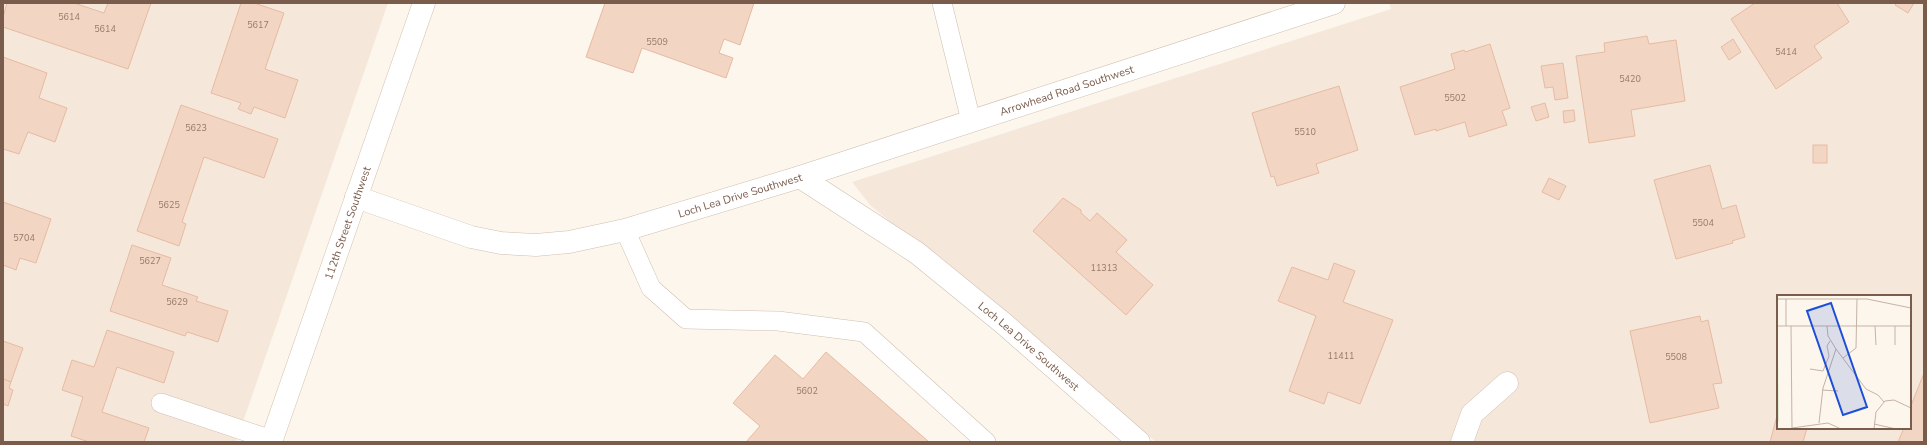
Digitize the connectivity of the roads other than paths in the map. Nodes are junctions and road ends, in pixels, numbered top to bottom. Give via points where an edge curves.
1 (424, 3) edge
2 (942, 3) edge
3 (1334, 3) edge
4 (971, 121) junction
5 (800, 177) junction
6 (356, 197) junction
7 (626, 230) junction
8 (1507, 383) dead end
9 (161, 402) dead end
10 (272, 441) edge
11 (986, 442) edge
12 (1139, 442) edge
13 (1462, 442) edge

1 - 6 street, 112th Street Southwest
2 - 4 lane
3 - 4 street, Arrowhead Road Southwest
4 - 5 street, Arrowhead Road Southwest
5 - 7 street, Loch Lea Drive Southwest
5 - 12 street, Loch Lea Drive Southwest via 917,253 1003,323
6 - 7 street, Loch Lea Drive Southwest via 471,237 501,243 536,245 569,242
6 - 10 street, 112th Street Southwest
7 - 11 lane via 651,288 686,319 778,321 864,332
8 - 13 street via 1472,414
9 - 10 lane

